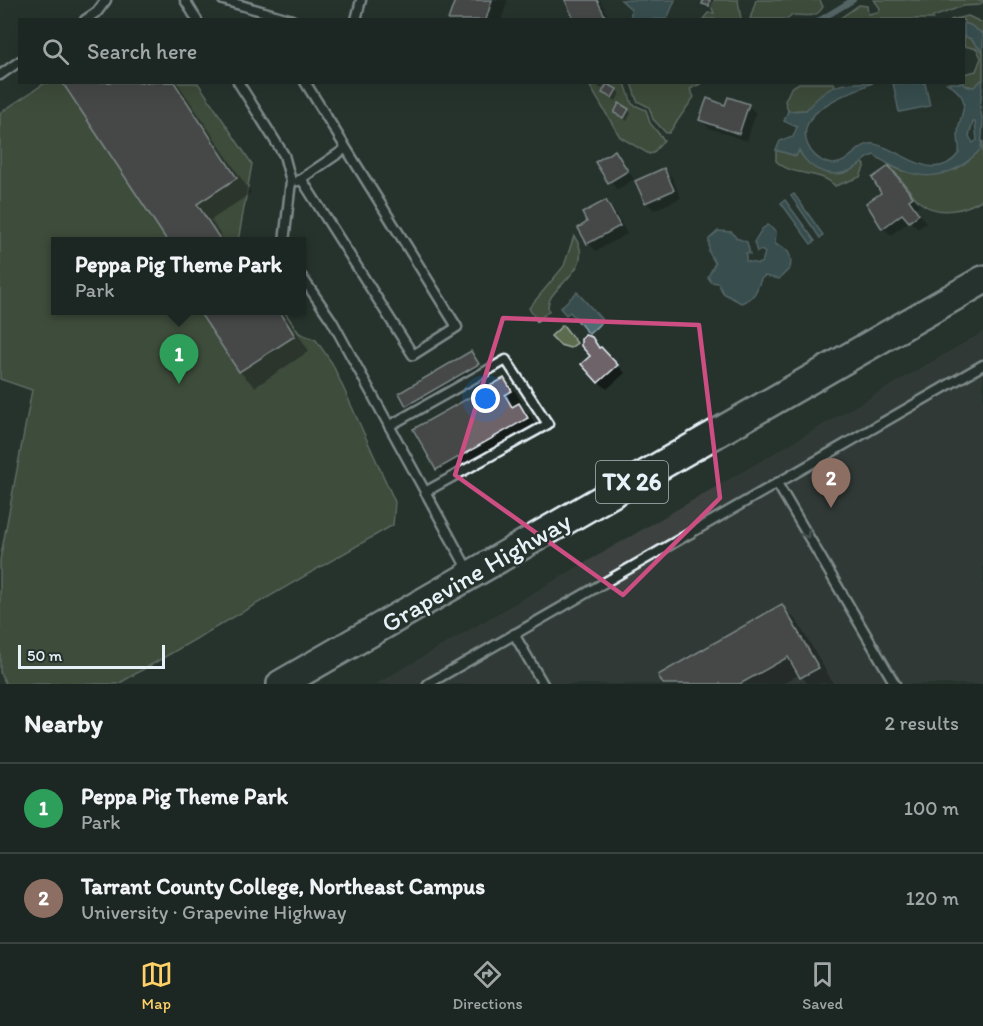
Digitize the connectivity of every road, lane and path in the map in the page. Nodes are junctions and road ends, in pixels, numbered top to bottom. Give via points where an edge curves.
1 (106, 0) edge
2 (184, 0) edge
3 (223, 0) edge
4 (361, 0) edge
5 (265, 15) edge
6 (88, 18) edge
7 (196, 18) edge
8 (281, 18) edge
9 (356, 18) edge
10 (18, 62) edge
11 (0, 75) edge
12 (239, 84) edge
13 (306, 84) edge
14 (345, 149) junction
15 (302, 180) junction
16 (291, 181) junction
17 (285, 237) edge
18 (983, 280) edge
19 (306, 283) edge
20 (983, 365) edge
21 (389, 426) junction
22 (777, 483) junction
23 (425, 492) junction
24 (470, 575) junction
25 (514, 634) junction
26 (281, 684) edge
27 (428, 684) edge
28 (543, 684) edge
29 (895, 684) edge

1 - 6 lane
2 - 7 lane
3 - 5 lane
4 - 9 lane
5 - 8 lane
10 - 11 lane
12 - 16 lane via 284,155
13 - 14 lane
14 - 15 lane
14 - 15 lane via 457,327 413,355
15 - 16 lane
16 - 17 lane
18 - 24 main road, Grapevine Highway / TX 26
19 - 21 lane via 332,321
20 - 22 lane
21 - 23 lane
21 - 23 lane via 506,360 548,424
22 - 25 lane
22 -> 29 lane
23 - 24 lane
24 - 26 main road, Grapevine Highway / TX 26
25 - 27 lane
25 - 28 lane

